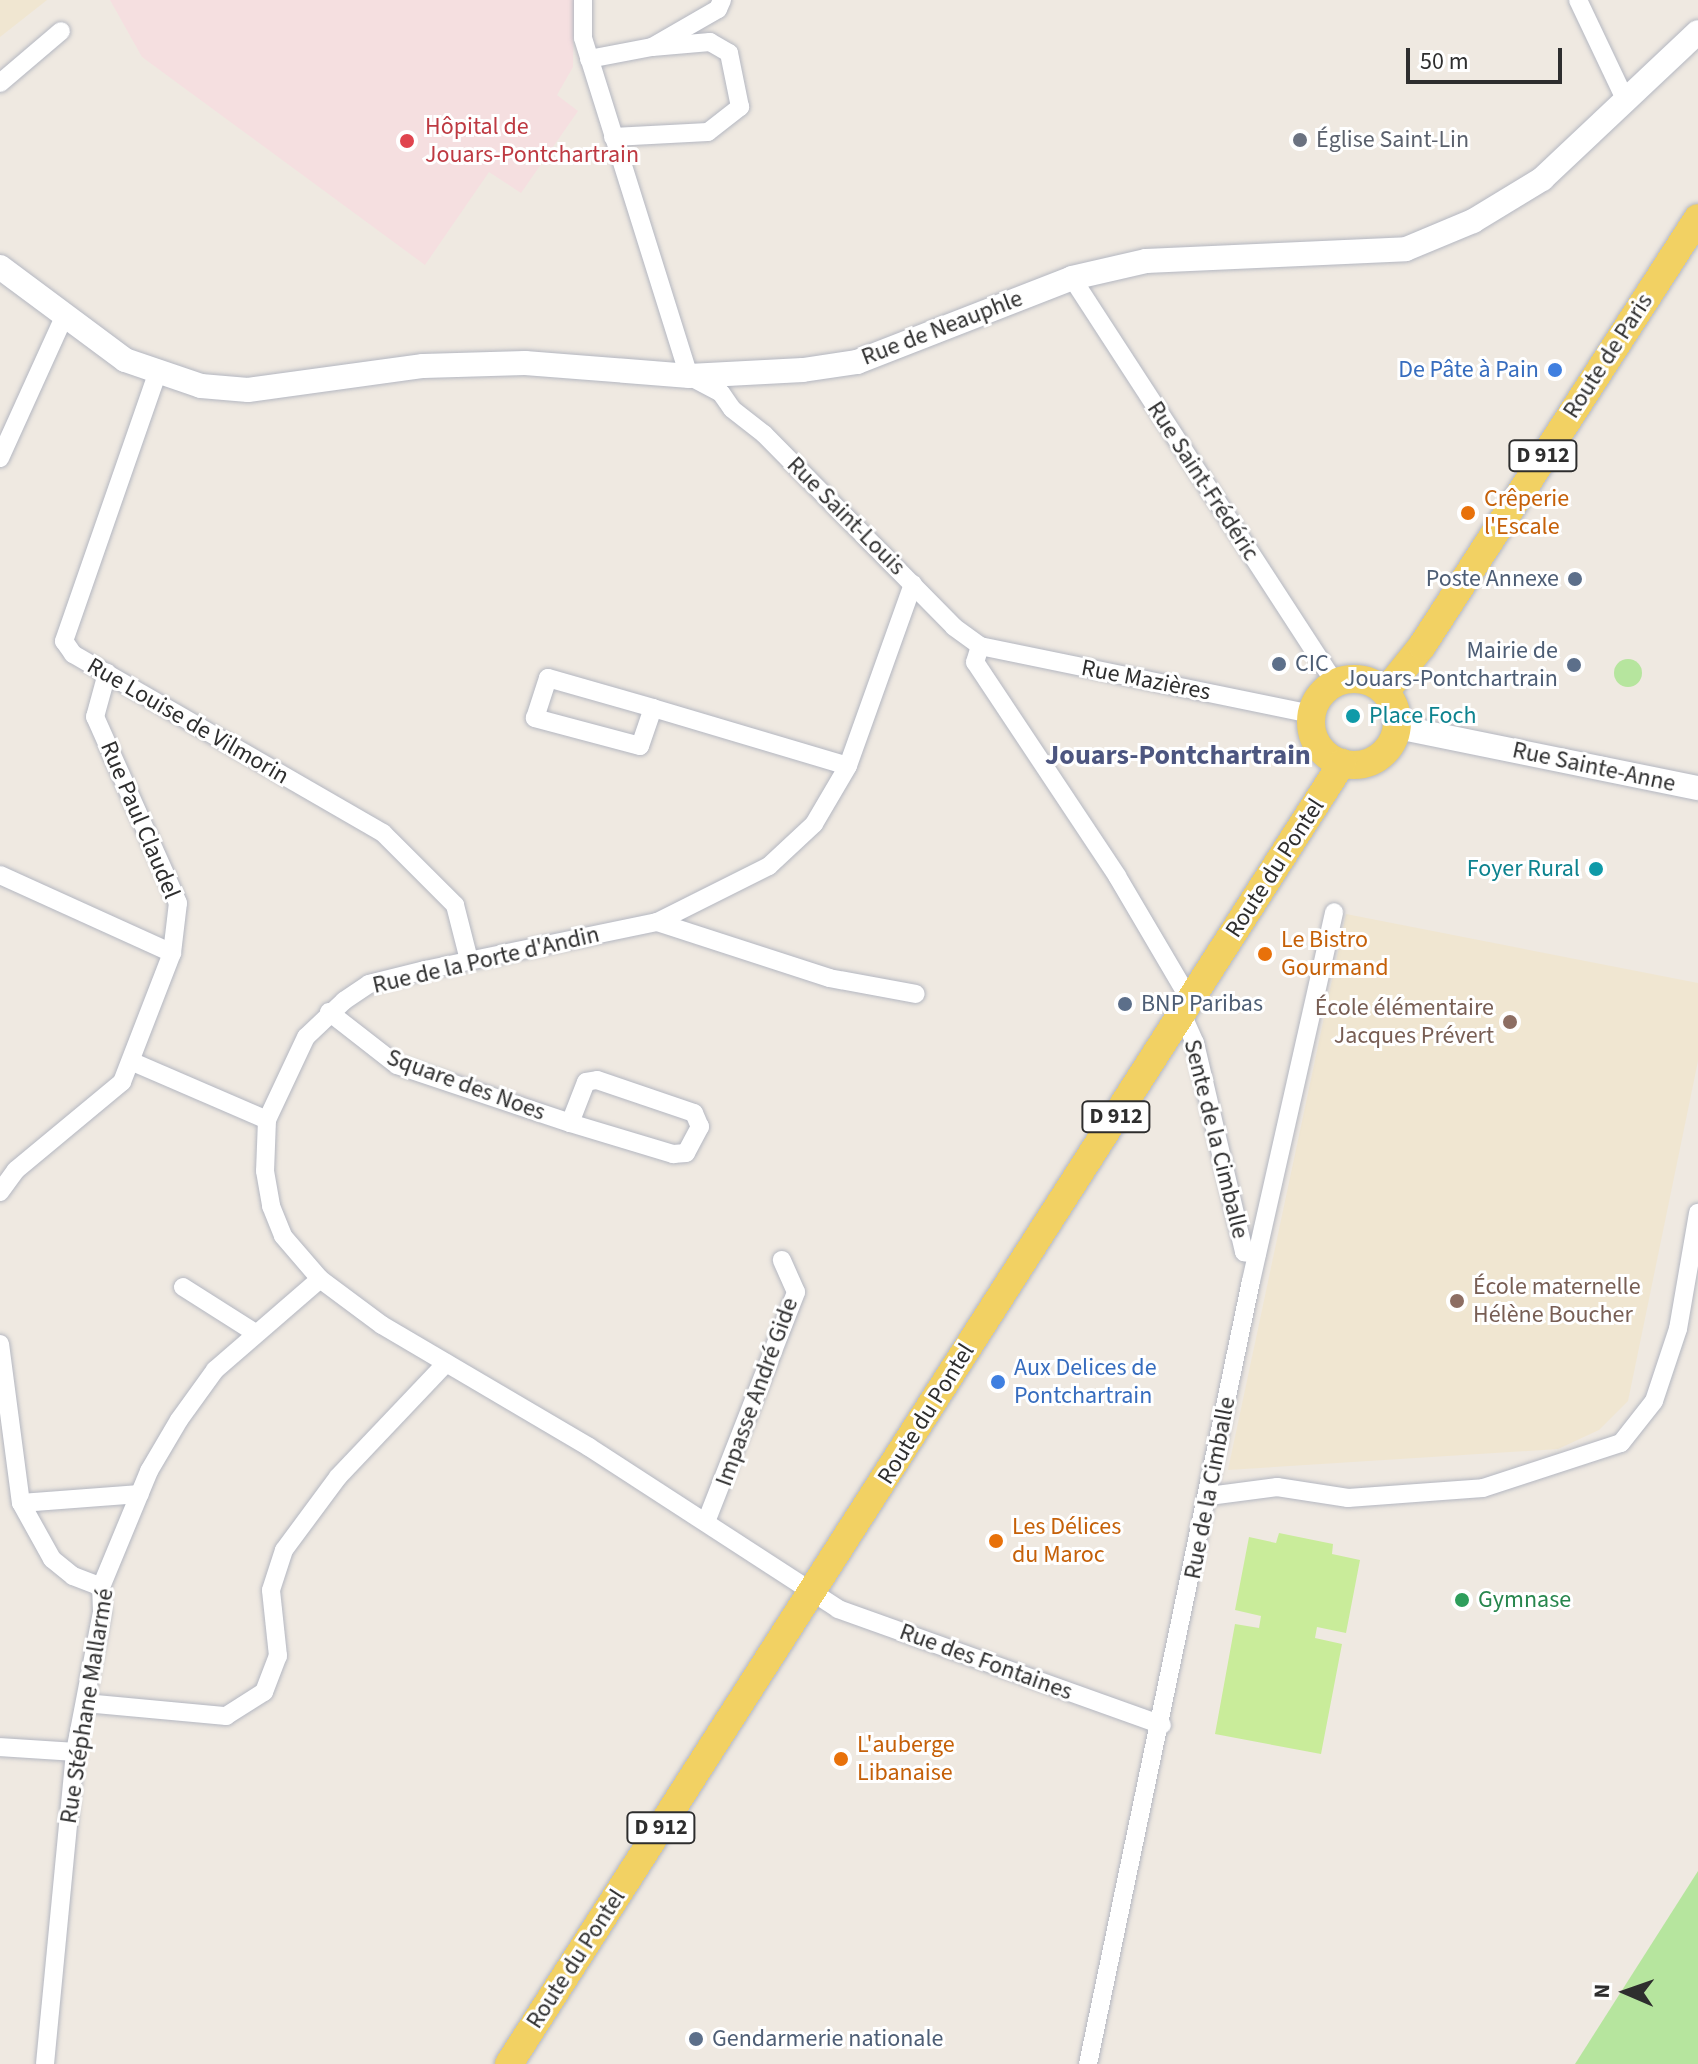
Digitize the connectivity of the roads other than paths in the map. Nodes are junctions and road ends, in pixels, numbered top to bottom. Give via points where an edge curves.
1 (583, 0) edge
2 (722, 0) edge
3 (1578, 0) edge
4 (61, 31) dead end
5 (1698, 32) edge
6 (652, 47) junction
7 (589, 59) junction
8 (0, 83) edge
9 (1624, 97) junction
10 (613, 137) junction
11 (1698, 218) edge
12 (0, 267) edge
13 (1072, 278) junction
14 (64, 317) junction
15 (157, 374) junction
16 (689, 376) junction
17 (0, 458) edge
18 (913, 584) junction
19 (980, 646) junction
20 (107, 673) junction
21 (1335, 683) junction
22 (1385, 692) junction
23 (653, 708) junction
24 (1312, 714) junction
25 (1397, 727) junction
26 (1342, 763) junction
27 (848, 766) junction
28 (1698, 788) edge
29 (0, 875) edge
30 (1334, 912) dead end
31 (657, 922) junction
32 (172, 953) junction
33 (469, 960) junction
34 (916, 994) dead end
35 (1186, 1007) junction
36 (329, 1012) junction
37 (133, 1062) junction
38 (267, 1120) junction
39 (570, 1123) junction
40 (0, 1192) edge
41 (1698, 1213) edge
42 (1257, 1254) junction
43 (782, 1260) dead end
44 (320, 1279) junction
45 (183, 1287) dead end
46 (254, 1332) junction
47 (0, 1344) edge
48 (446, 1363) junction
49 (140, 1494) junction
50 (1209, 1496) junction
51 (21, 1503) junction
52 (706, 1522) junction
53 (101, 1587) junction
54 (814, 1593) junction
55 (85, 1703) junction
56 (1162, 1725) junction
57 (0, 1747) edge
58 (75, 1752) junction
59 (45, 2064) edge
60 (509, 2064) edge
61 (1088, 2064) edge

1 - 7 street
2 - 6 street via 718,9
3 - 9 street
4 - 8 street
5 - 9 street, Rue de Neauphle
6 - 7 street
6 - 10 street via 710,42 729,53 740,107 708,132
7 - 10 street
9 - 13 street, Rue de Neauphle via 1542,179 1473,221 1406,249 1146,261
10 - 16 street
11 - 22 main road, Route de Paris / D 912 via 1422,646
12 - 14 street, Rue de Neauphle
13 - 16 street, Rue de Neauphle via 857,362
13 - 21 street, Rue Saint-Frédéric
14 - 15 street, Rue de Neauphle via 125,360
14 - 17 street
15 - 16 street, Rue de Neauphle via 201,386 248,390 423,366 571,365
15 - 20 street, Rue Louise de Vilmorin via 65,627 64,641 73,654
16 - 18 street, Rue Saint-Louis via 721,393
18 - 19 street, Rue Saint-Louis
18 - 27 street, Rue de la Porte d'Andin
19 - 24 street, Rue Mazières
19 - 35 street via 975,662 1117,876
20 - 32 street, Rue Paul Claudel via 95,717 178,903
20 - 33 street, Rue Louise de Vilmorin via 383,833 455,905
21 - 22 main road via 1362,680
21 - 24 main road
22 - 25 main road
23 - 23 street via 548,678 535,718 640,746
23 - 27 street
24 - 26 main road via 1315,739
25 - 26 main road via 1378,758
25 - 28 street, Rue Sainte-Anne
26 - 35 main road, Route du Pontel / D 912
27 - 31 street, Rue de la Porte d'Andin via 814,824 769,866
29 - 32 street
30 - 42 street, Rue de la Cimballe
31 - 33 street, Rue de la Porte d'Andin
31 - 34 street via 829,978
32 - 37 street, Rue Paul Claudel
33 - 36 street, Rue de la Porte d'Andin via 369,984
35 - 42 street, Sente de la Cimballe via 1244,1252
35 - 54 main road, Route du Pontel / D 912
36 - 38 street, Rue de la Porte d'Andin via 288,1068
36 - 39 street, Square des Noes via 397,1065
37 - 38 street
37 - 40 street, Rue Paul Claudel via 106,1099 16,1170
38 - 44 street, Rue de la Porte d'Andin via 265,1171 271,1206 283,1236
39 - 39 street, Square des Noes via 673,1154 686,1153 700,1127 694,1113 597,1080 586,1082
41 - 50 street via 1678,1329 1654,1401 1621,1443 1483,1488 1348,1498 1277,1487
42 - 50 street, Rue de la Cimballe
43 - 52 street, Impasse André Gide via 796,1292
44 - 46 street, Rue Stéphane Mallarmé
44 - 48 street, Rue de la Porte d'Andin
45 - 46 street
46 - 49 street, Rue Stéphane Mallarmé via 215,1370 179,1420
47 - 51 street
48 - 52 street, Rue de la Porte d'Andin
48 - 55 street via 338,1477 284,1550 271,1590 278,1656 264,1692 226,1716
49 - 51 street
49 - 53 street, Rue Stéphane Mallarmé
50 - 56 street, Rue de la Cimballe
51 - 53 street via 52,1559 73,1576
52 - 54 street, Rue de la Porte d'Andin
53 - 55 street, Rue Stéphane Mallarmé
54 - 56 street, Rue des Fontaines via 838,1609
54 - 60 main road, Route du Pontel / D 912
55 - 58 street, Rue Stéphane Mallarmé
56 - 61 street, Rue de la Cimballe
57 - 58 street
58 - 59 street, Rue Stéphane Mallarmé

